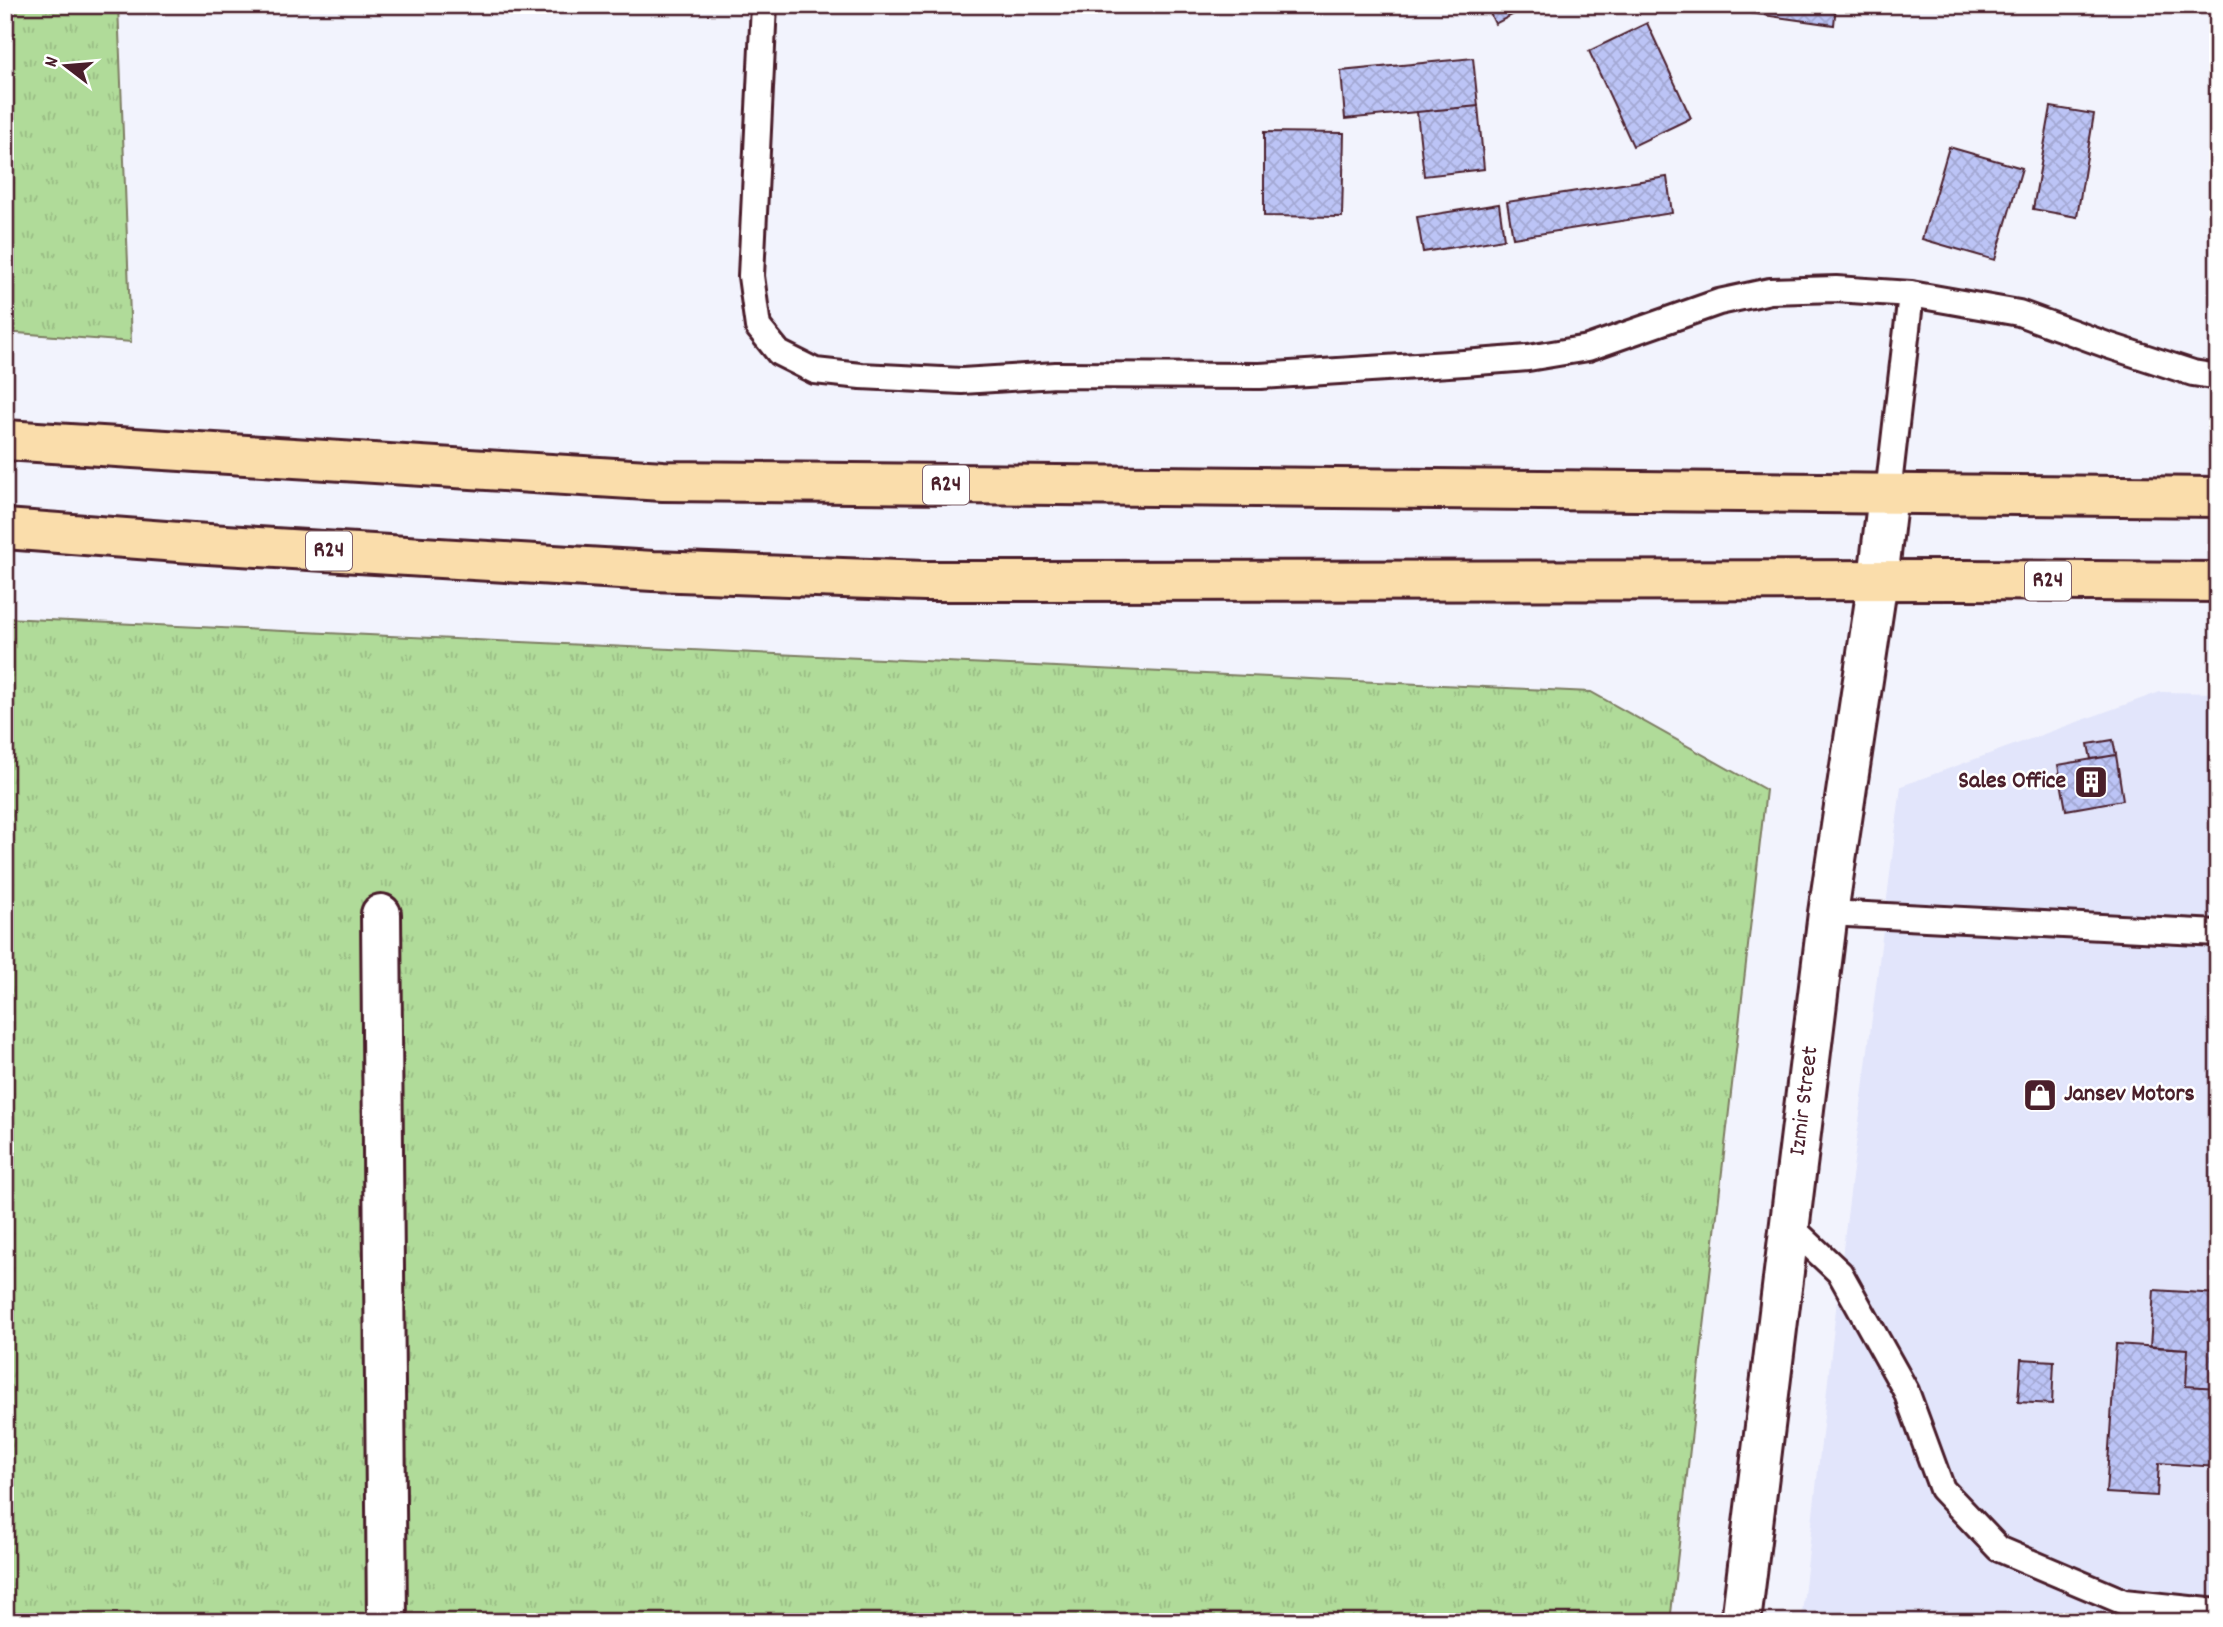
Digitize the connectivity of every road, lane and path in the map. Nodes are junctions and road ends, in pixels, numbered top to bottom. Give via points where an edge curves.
1 (764, 5) edge
2 (1911, 294) junction
3 (2218, 377) edge
4 (5, 440) edge
5 (1888, 494) junction
6 (2218, 496) edge
7 (5, 529) edge
8 (1878, 580) junction
9 (2218, 582) edge
10 (1828, 913) junction
11 (381, 914) dead end
12 (2218, 933) edge
13 (1790, 1226) junction
14 (2218, 1612) edge
15 (387, 1622) edge
16 (1741, 1622) edge

1 - 2 lane via 751,276 758,327 779,354 815,371 962,381 1056,375 1260,376 1464,363 1588,348 1719,302 1770,291
2 - 3 lane via 2019,313 2193,373
2 - 5 lane
4 - 5 main road, R24 via 663,481
5 - 6 main road, R24
5 - 8 street, Izmir Street
7 - 8 main road, R24 via 653,571 925,581
8 - 9 main road, R24
8 - 10 street, Izmir Street
10 - 12 lane
10 - 13 street, Izmir Street
11 - 15 street
13 - 14 lane via 1840,1273 1906,1391 1942,1489 1999,1549 2124,1602
13 - 16 street, Izmir Street

